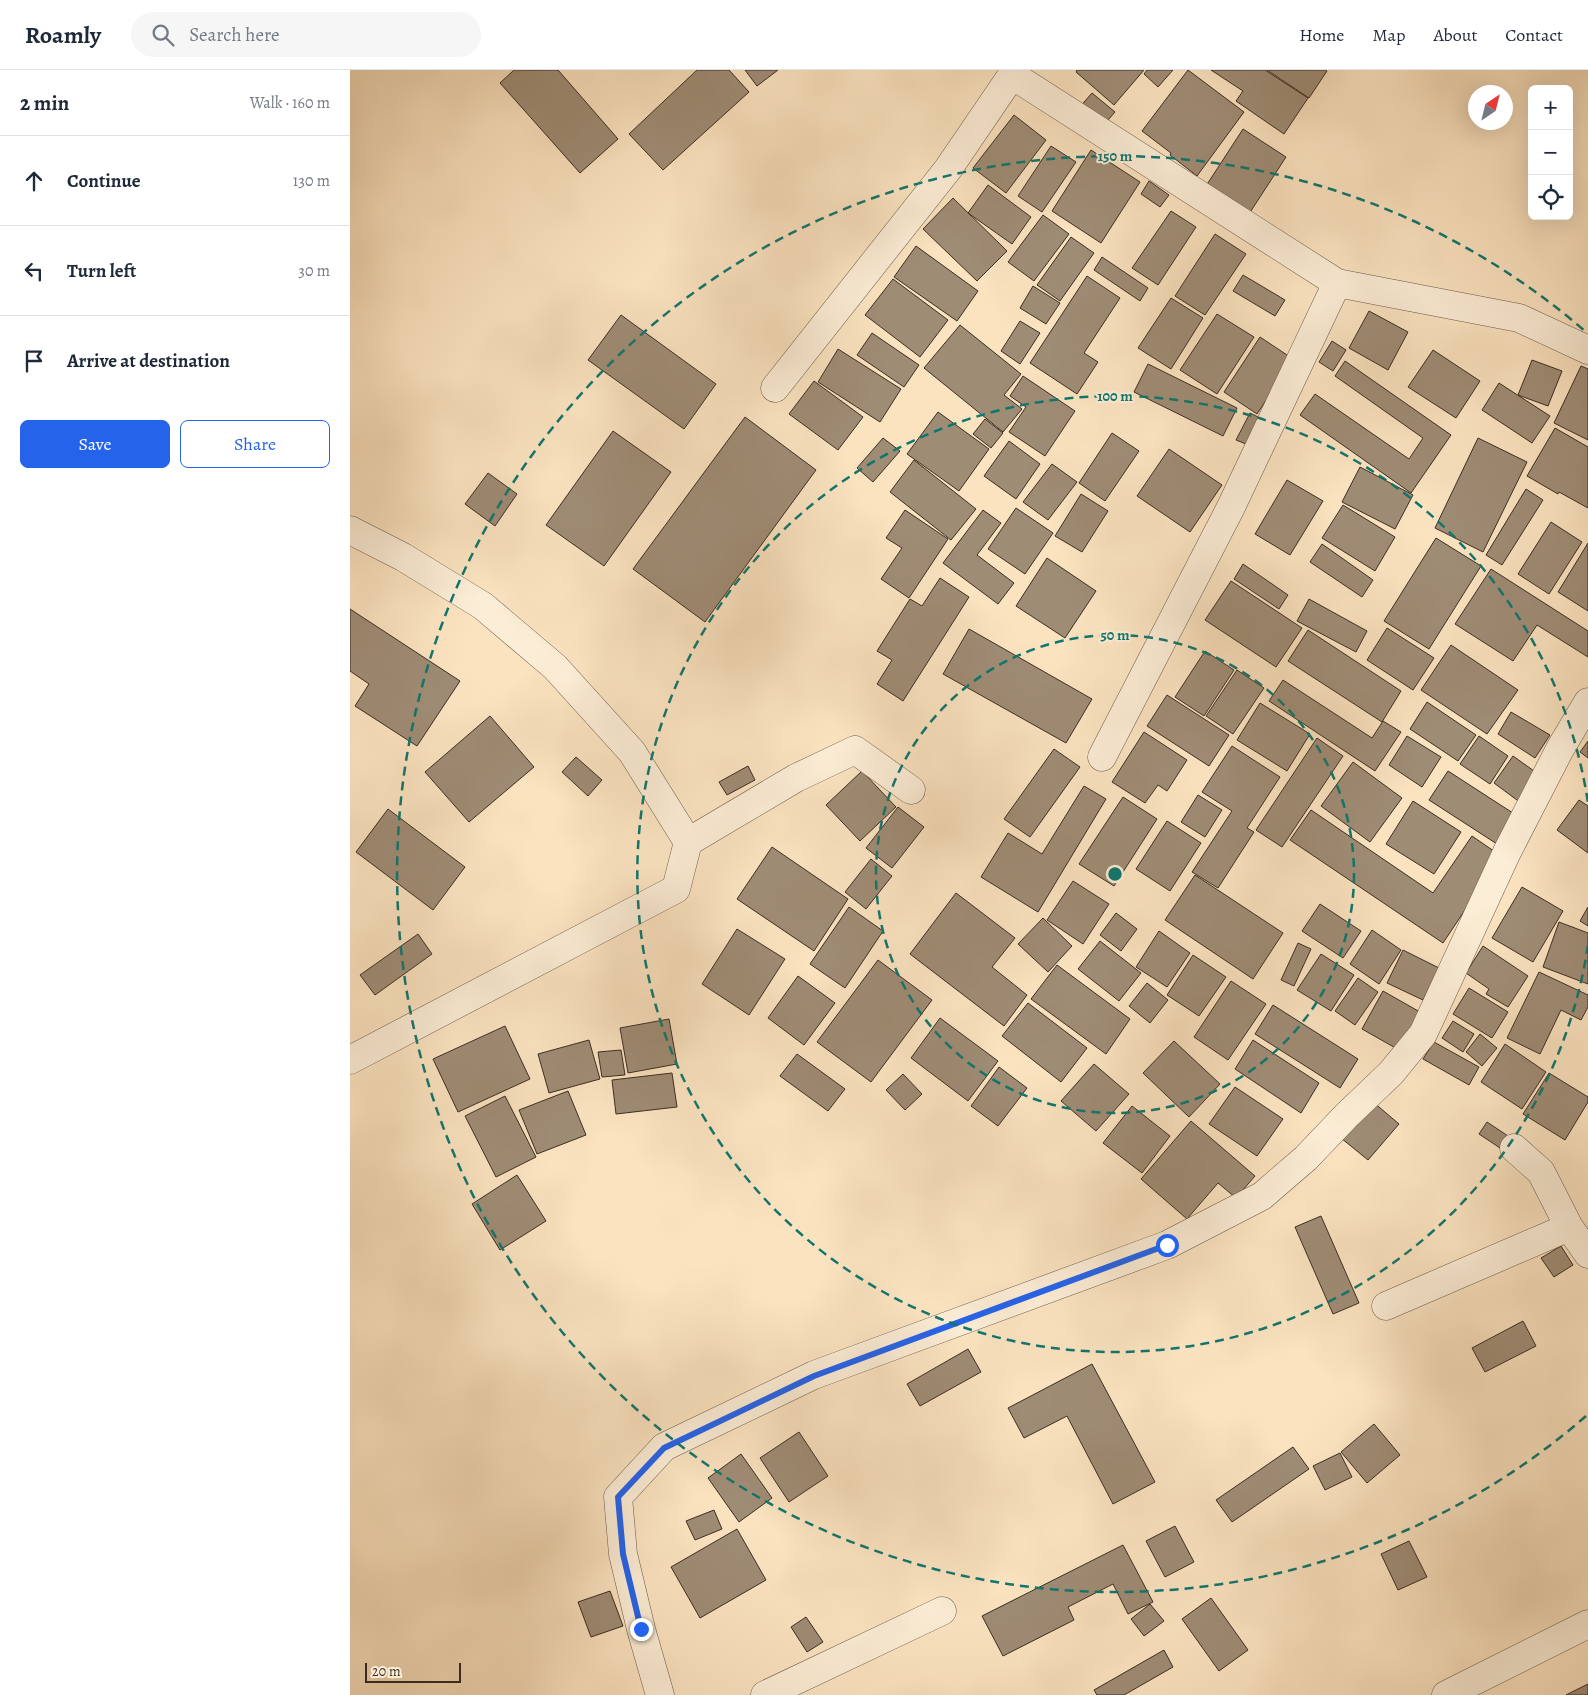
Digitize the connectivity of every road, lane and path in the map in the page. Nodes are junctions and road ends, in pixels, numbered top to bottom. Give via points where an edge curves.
1 (1336, 283) junction
2 (1588, 350) edge
3 (775, 388) dead end
4 (350, 530) edge
5 (1588, 702) edge
6 (1102, 756) dead end
7 (911, 790) dead end
8 (688, 842) junction
9 (350, 1060) edge
10 (1514, 1148) dead end
11 (1569, 1227) junction
12 (1588, 1254) edge
13 (1386, 1306) dead end
14 (942, 1611) dead end
15 (1588, 1624) edge
16 (660, 1695) edge
17 (765, 1695) edge
18 (1446, 1695) edge

1 - 2 street via 1519,318
1 - 3 street via 1012,75 948,169
1 - 6 street via 1231,507
4 - 8 street via 403,557 483,606 554,667 632,752
5 - 16 street via 1515,835 1424,1034 1391,1073 1306,1158 1262,1196 1167,1245 814,1376 664,1448 618,1497 623,1554
7 - 8 street via 855,750 796,778
8 - 9 street via 676,889
10 - 11 street via 1541,1172
11 - 12 street
11 - 13 street
14 - 17 street
15 - 18 street

